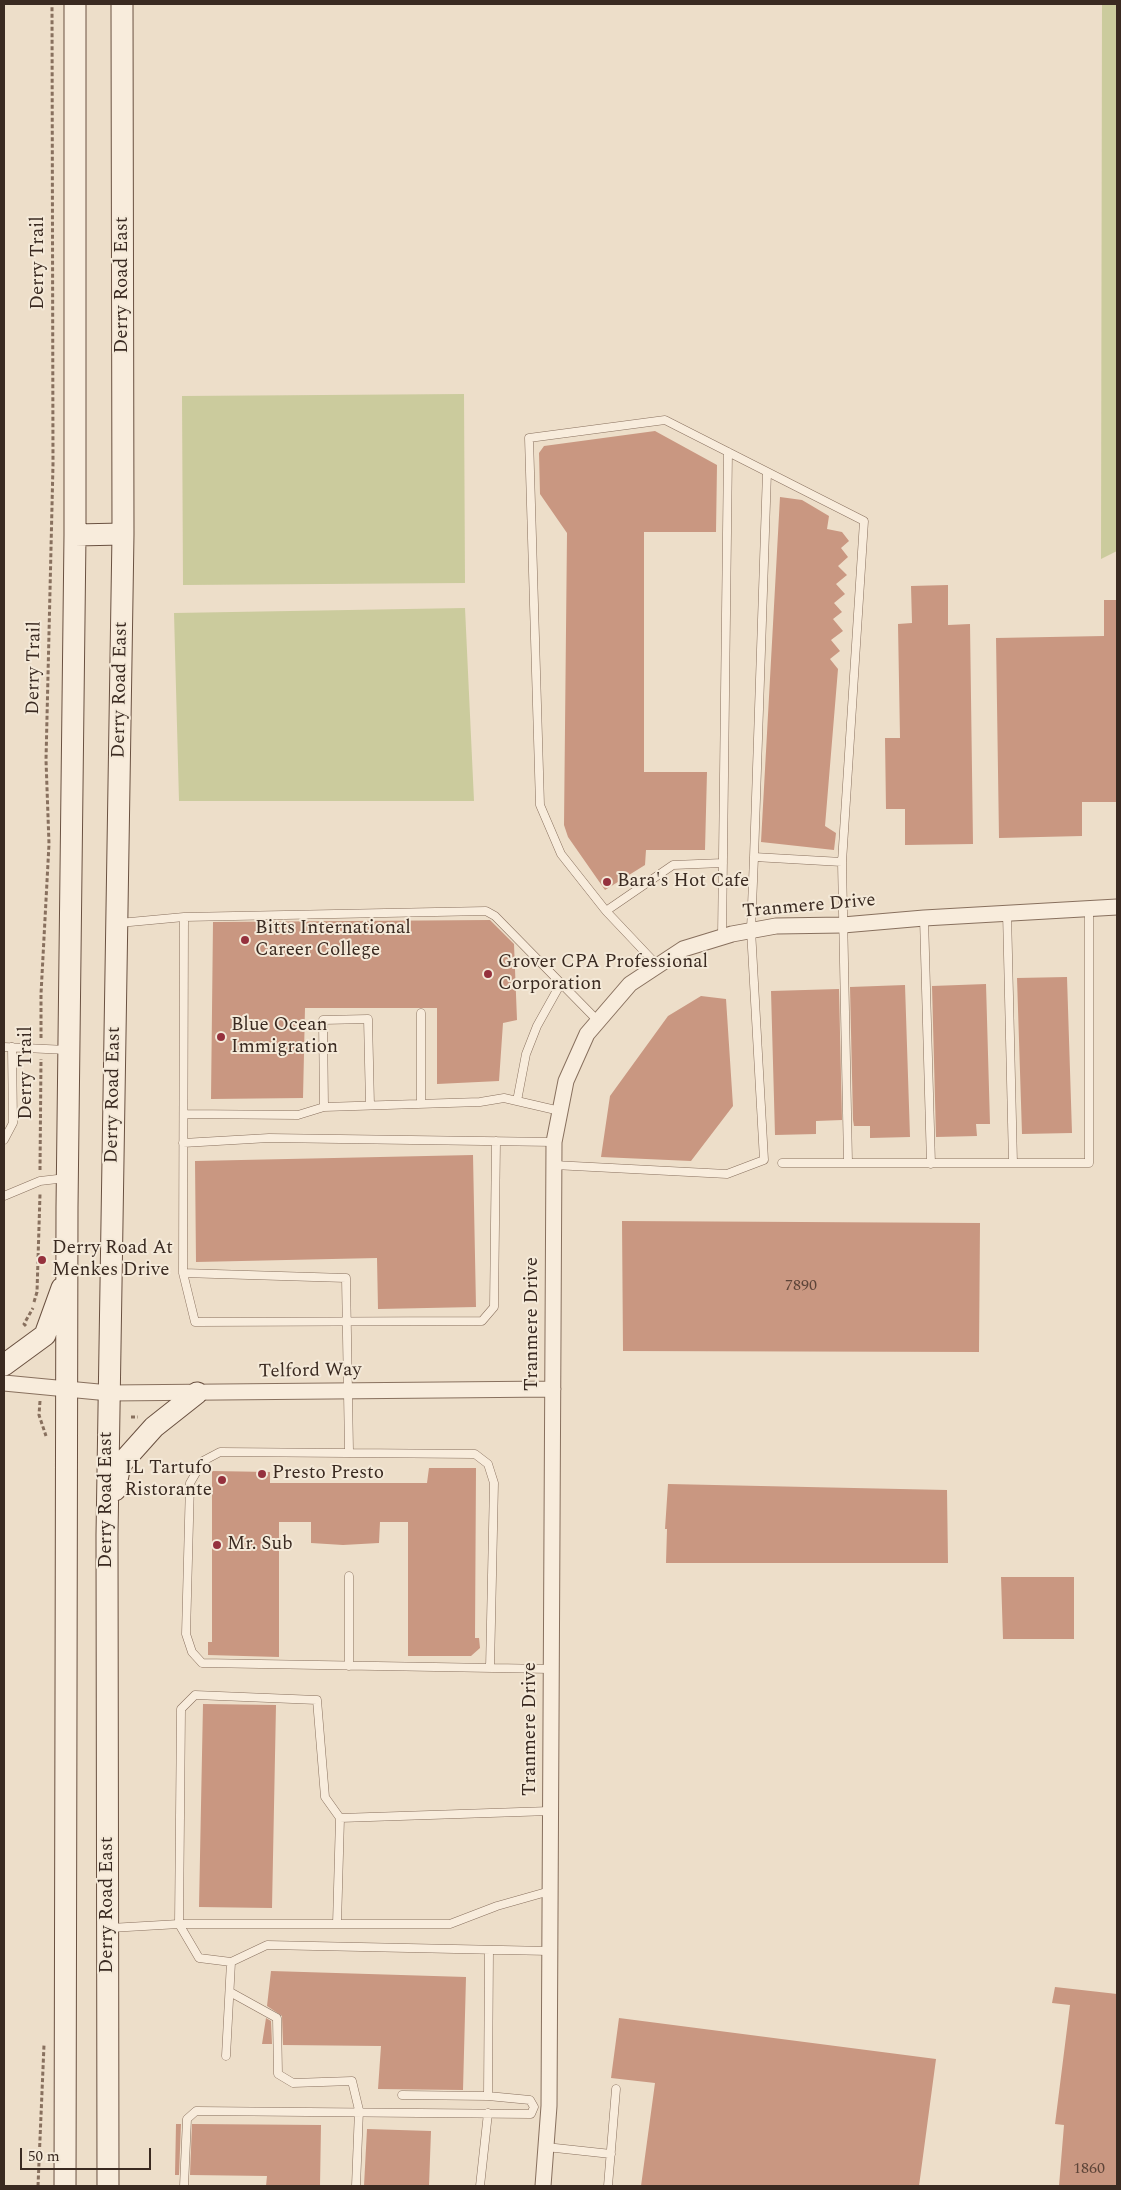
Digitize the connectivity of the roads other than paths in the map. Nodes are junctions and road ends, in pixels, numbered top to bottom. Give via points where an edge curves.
1 (75, 4) edge
2 (122, 4) edge
3 (728, 452) junction
4 (768, 472) junction
5 (123, 534) junction
6 (75, 535) junction
7 (754, 857) junction
8 (723, 862) junction
9 (842, 862) junction
10 (1117, 907) edge
11 (1089, 908) junction
12 (606, 911) junction
13 (1006, 913) junction
14 (184, 918) junction
15 (924, 918) junction
16 (117, 923) junction
17 (843, 925) junction
18 (751, 930) junction
19 (722, 937) junction
20 (658, 966) junction
21 (561, 983) junction
22 (421, 1014) dead end
23 (598, 1021) junction
24 (4, 1047) edge
25 (12, 1047) junction
26 (69, 1050) junction
27 (517, 1101) junction
28 (420, 1104) junction
29 (370, 1105) junction
30 (324, 1107) junction
31 (560, 1111) junction
32 (184, 1114) junction
33 (4, 1140) edge
34 (496, 1142) junction
35 (554, 1142) junction
36 (183, 1143) junction
37 (848, 1162) junction
38 (782, 1163) dead end
39 (1013, 1163) junction
40 (931, 1164) junction
41 (554, 1165) junction
42 (68, 1178) junction
43 (4, 1196) edge
44 (68, 1273) junction
45 (183, 1273) junction
46 (346, 1320) junction
47 (4, 1365) edge
48 (4, 1383) edge
49 (67, 1388) junction
50 (553, 1389) junction
51 (348, 1391) junction
52 (109, 1393) junction
53 (197, 1393) junction
54 (349, 1452) junction
55 (107, 1534) junction
56 (349, 1576) dead end
57 (350, 1666) junction
58 (490, 1668) junction
59 (551, 1669) junction
60 (550, 1811) junction
61 (340, 1818) junction
62 (550, 1891) junction
63 (179, 1924) junction
64 (337, 1924) junction
65 (108, 1928) junction
66 (489, 1950) junction
67 (550, 1951) junction
68 (231, 1962) junction
69 (230, 1992) junction
70 (226, 2056) dead end
71 (616, 2089) dead end
72 (402, 2095) dead end
73 (488, 2096) junction
74 (541, 2106) junction
75 (488, 2113) junction
76 (359, 2114) junction
77 (546, 2147) junction
78 (610, 2154) junction
79 (66, 2186) edge
80 (108, 2186) edge
81 (184, 2186) edge
82 (356, 2186) edge
83 (480, 2186) edge
84 (543, 2186) edge
85 (608, 2186) edge

1 - 6 main road
2 - 5 main road, Derry Road East
3 - 4 lane
3 - 8 lane
3 - 12 lane via 665,420 528,438 540,805 561,854
4 - 7 lane
4 - 9 lane via 864,521
5 - 6 main road
5 - 16 main road, Derry Road East
6 - 26 main road
7 - 9 lane
7 - 18 lane
8 - 12 lane via 673,865
8 - 19 lane
9 - 17 lane
10 - 11 street, Tranmere Drive
11 - 13 street, Tranmere Drive
11 - 39 lane via 1088,1163
12 - 20 lane
13 - 15 street, Tranmere Drive
13 - 39 lane
14 - 16 lane
14 - 21 lane via 486,911 495,916
14 - 32 lane
15 - 17 street, Tranmere Drive
15 - 40 lane
16 - 52 main road, Derry Road East
17 - 18 street, Tranmere Drive via 776,926
17 - 37 lane
18 - 19 street, Tranmere Drive
18 - 41 lane via 764,1160 726,1174
19 - 20 street, Tranmere Drive via 683,948
20 - 23 street, Tranmere Drive via 630,984
21 - 23 lane
21 - 27 lane via 537,1026 526,1054
22 - 28 lane
23 - 31 street, Tranmere Drive via 587,1034 566,1081
24 - 25 lane
25 - 26 lane
25 - 33 lane via 13,1123
26 - 42 main road
27 - 28 lane via 504,1098
27 - 31 lane
28 - 29 lane
29 - 30 lane
29 - 30 lane via 368,1020 322,1020
30 - 32 lane via 298,1115
31 - 35 street, Tranmere Drive
32 - 36 lane
34 - 35 lane
34 - 36 lane via 269,1138
34 - 46 lane via 494,1307 482,1321
35 - 41 street, Tranmere Drive
36 - 45 lane
37 - 38 lane
37 - 40 lane
39 - 40 lane
41 - 50 street, Tranmere Drive
42 - 43 lane via 40,1181
42 - 44 main road
44 - 47 main road via 45,1335
44 - 49 main road
45 - 46 lane via 196,1322
45 - 46 lane via 346,1278
46 - 51 lane
48 - 49 street, Telford Way
49 - 52 street, Telford Way
49 - 79 main road
50 - 51 street, Telford Way
50 - 59 street, Tranmere Drive
51 - 53 street, Telford Way
51 - 54 lane
52 - 53 street, Telford Way
52 - 55 main road, Derry Road East
53 - 55 main road via 154,1427 120,1465
54 - 57 lane via 220,1452 203,1461 190,1483 186,1634 192,1652 202,1663
54 - 58 lane via 475,1454 488,1464 494,1483
55 - 65 main road, Derry Road East
56 - 57 lane
57 - 58 lane
58 - 59 lane
59 - 60 street, Tranmere Drive
60 - 61 lane
60 - 62 street, Tranmere Drive
61 - 63 lane via 325,1797 317,1700 194,1695 181,1709
61 - 64 lane
62 - 64 lane via 450,1924
62 - 67 street, Tranmere Drive
63 - 64 lane
63 - 65 lane
63 - 68 lane via 199,1958
65 - 80 main road, Derry Road East
66 - 67 lane
66 - 68 lane via 267,1946
66 - 73 lane
67 - 74 street, Tranmere Drive
68 - 69 lane
69 - 70 lane
69 - 76 lane via 277,2018 278,2074 293,2083 352,2081
71 - 78 lane
72 - 73 lane
73 - 74 lane via 530,2100
74 - 75 lane via 531,2114
74 - 77 street, Tranmere Drive
75 - 76 lane
75 - 83 lane
76 - 81 lane via 196,2111 188,2119
76 - 82 lane
77 - 78 lane
77 - 84 street, Tranmere Drive
78 - 85 lane

